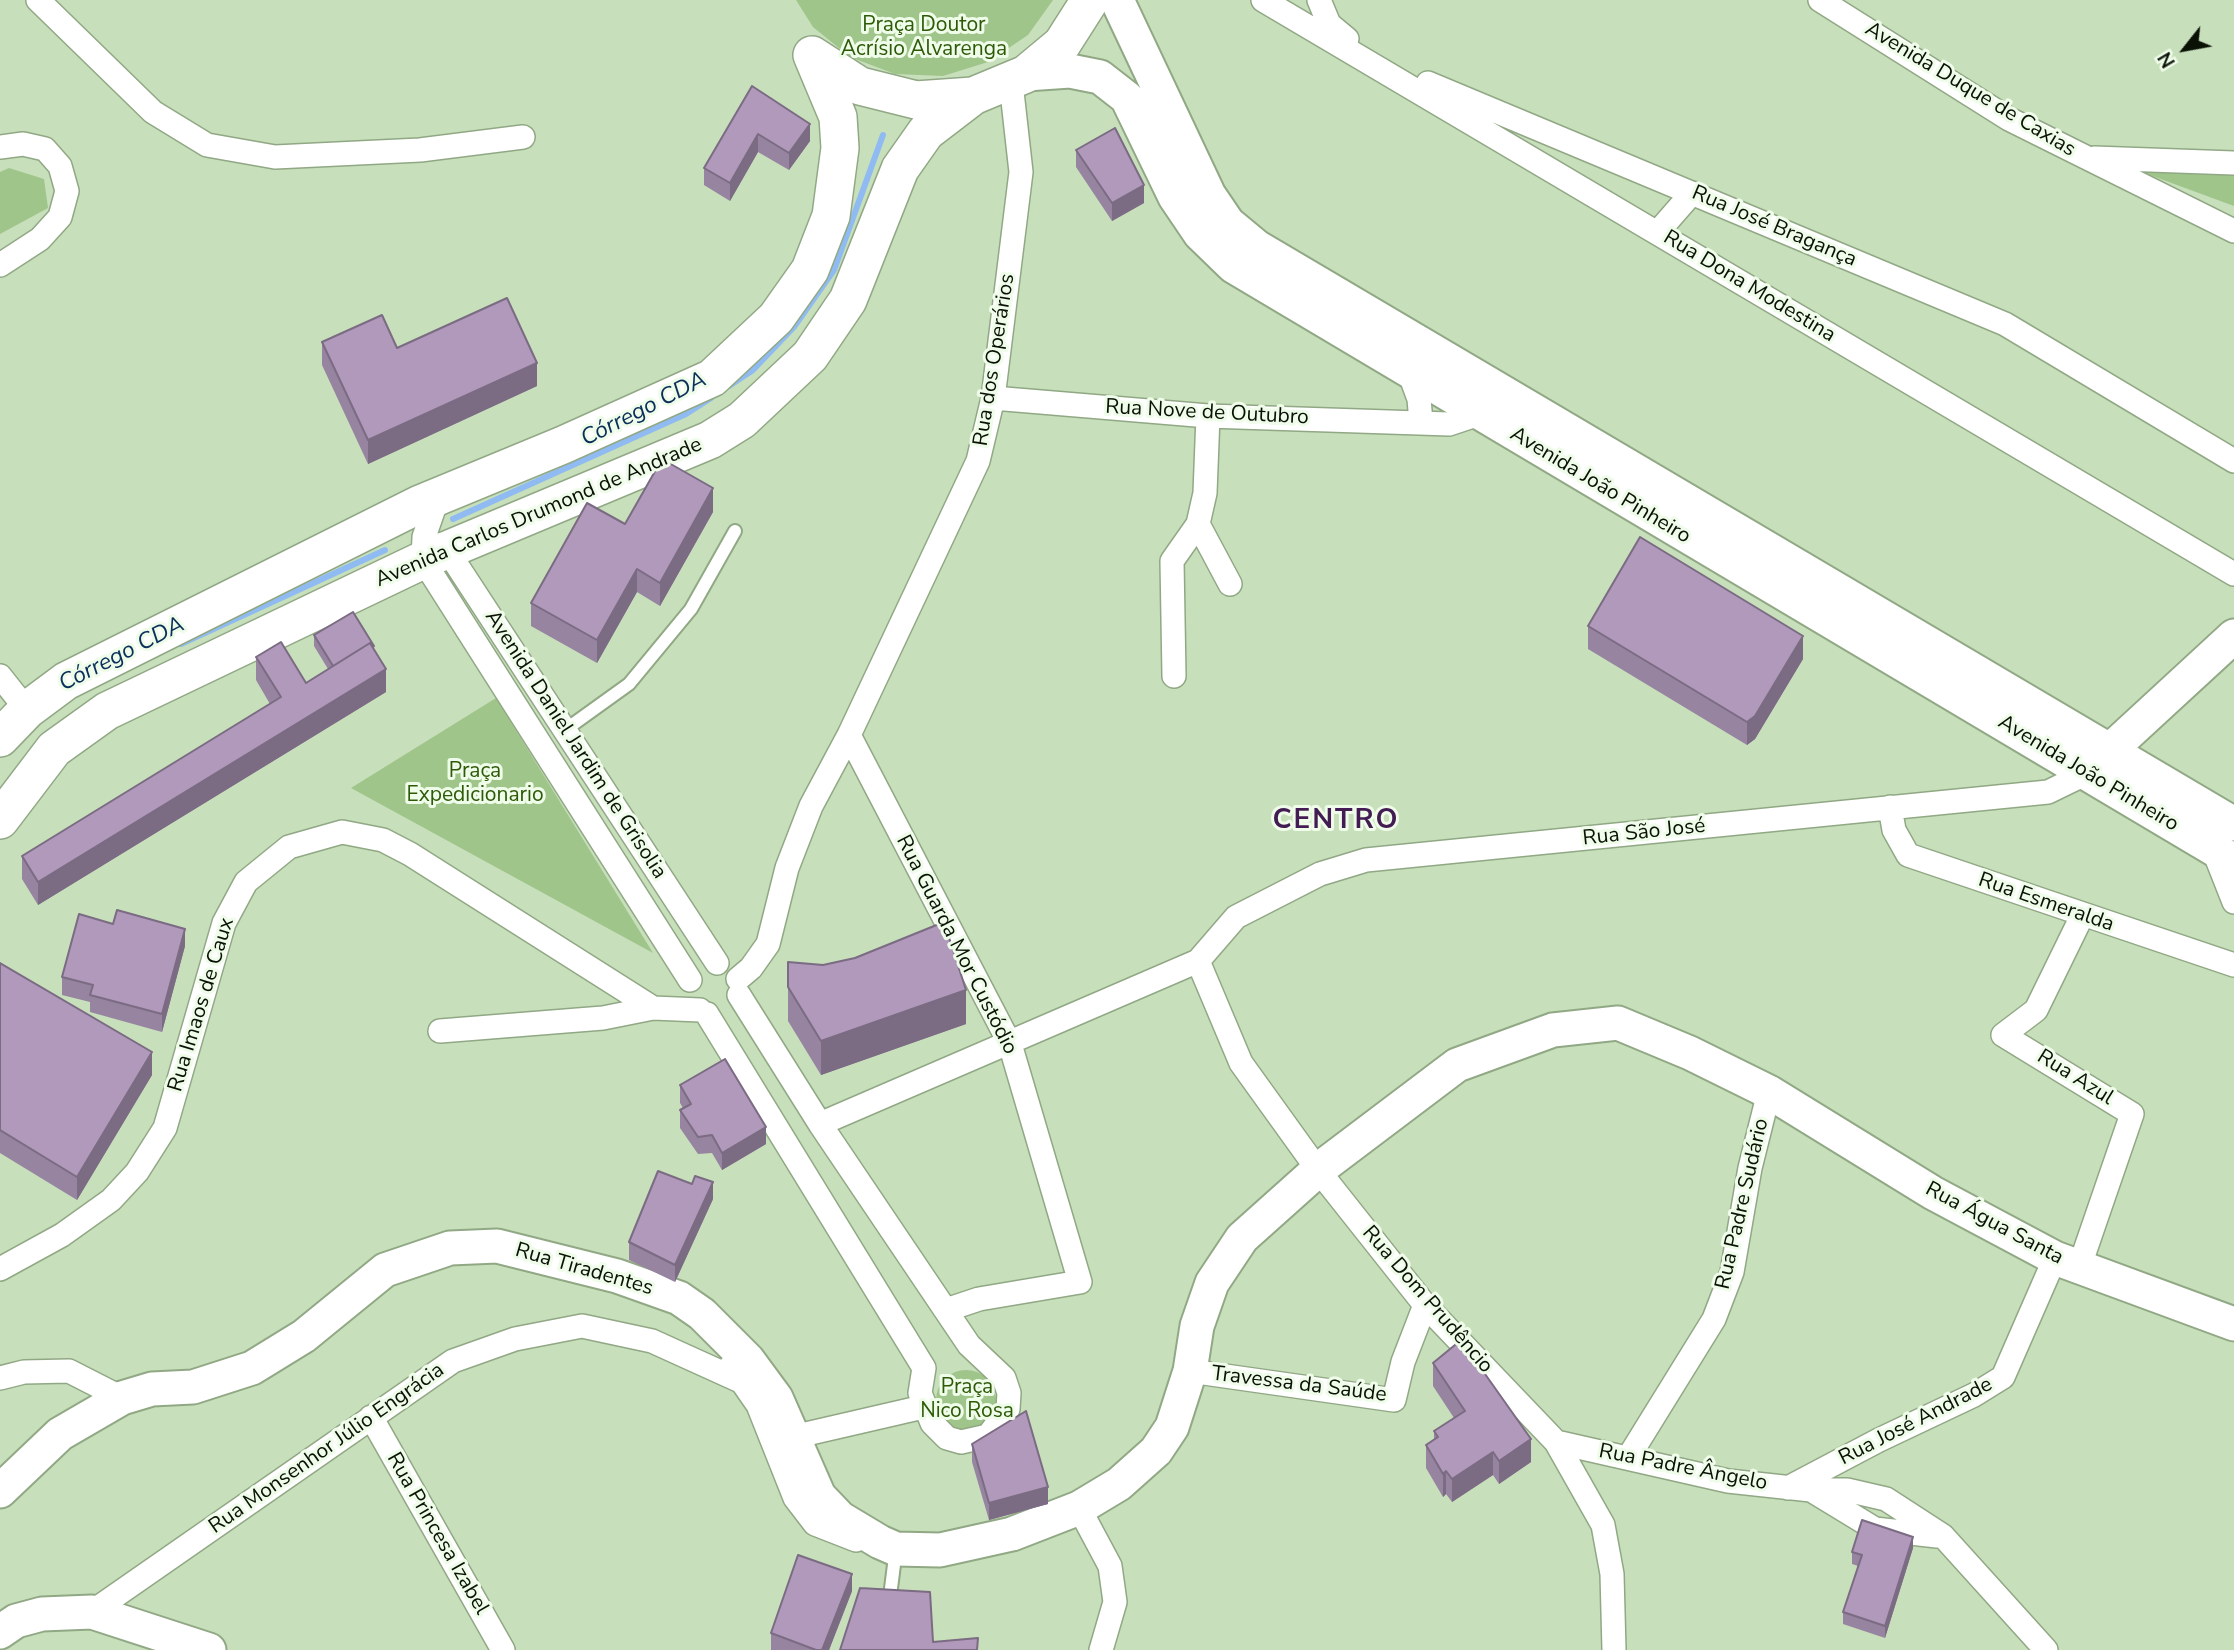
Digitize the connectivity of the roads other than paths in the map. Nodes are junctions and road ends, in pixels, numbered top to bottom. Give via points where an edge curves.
1 (38, 0) edge
2 (1090, 0) edge
3 (1117, 0) edge
4 (1263, 0) edge
5 (1320, 0) edge
6 (1821, 0) edge
7 (1373, 62) junction
8 (1018, 78) junction
9 (973, 96) junction
10 (523, 137) dead end
11 (0, 147) edge
12 (2083, 158) junction
13 (2234, 163) edge
14 (1692, 193) junction
15 (2234, 231) edge
16 (1657, 233) junction
17 (0, 265) edge
18 (1408, 369) junction
19 (993, 398) junction
20 (1479, 414) junction
21 (1208, 416) junction
22 (1421, 422) junction
23 (2234, 461) edge
24 (438, 497) junction
25 (391, 517) junction
26 (1198, 524) junction
27 (735, 531) dead end
28 (431, 549) junction
29 (2234, 574) edge
30 (1230, 583) dead end
31 (2234, 636) edge
32 (0, 676) edge
33 (1174, 676) dead end
34 (27, 710) junction
35 (565, 730) junction
36 (849, 736) junction
37 (0, 738) edge
38 (2108, 751) junction
39 (2085, 774) junction
40 (1890, 807) junction
41 (0, 820) edge
42 (2234, 824) edge
43 (2223, 855) edge
44 (2234, 902) edge
45 (2082, 916) junction
46 (1198, 961) junction
47 (717, 963) junction
48 (2234, 965) edge
49 (606, 978) junction
50 (689, 984) junction
51 (738, 987) junction
52 (653, 1008) junction
53 (704, 1012) junction
54 (603, 1018) junction
55 (440, 1031) dead end
56 (1010, 1044) junction
57 (1769, 1092) junction
58 (764, 1104) junction
59 (820, 1124) junction
60 (1318, 1170) junction
61 (2067, 1263) junction
62 (0, 1269) edge
63 (1425, 1305) junction
64 (947, 1310) junction
65 (702, 1314) junction
66 (2234, 1324) edge
67 (1190, 1371) junction
68 (0, 1378) edge
69 (738, 1380) junction
70 (122, 1398) junction
71 (923, 1407) junction
72 (371, 1417) junction
73 (793, 1437) junction
74 (1556, 1442) junction
75 (1628, 1458) junction
76 (1788, 1488) junction
77 (1811, 1490) junction
78 (0, 1491) edge
79 (1886, 1499) junction
80 (1079, 1508) junction
81 (1875, 1529) junction
82 (1943, 1536) junction
83 (876, 1544) junction
84 (92, 1612) junction
85 (887, 1612) edge
86 (0, 1632) edge
87 (209, 1650) edge
88 (503, 1650) edge
89 (1101, 1650) edge
90 (1614, 1650) edge
91 (2046, 1650) edge

1 - 10 street via 153,112 207,145 275,157 420,150
2 - 8 main road via 1062,44
3 - 38 street, Avenida João Pinheiro via 1209,195 1228,223 1258,247
4 - 7 street, Rua Dona Modestina
5 - 7 street, Rua José Bragança via 1329,24
6 - 12 street, Avenida Duque de Caxias via 2010,119
7 - 14 street, Rua José Bragança
7 - 16 street, Rua Dona Modestina
8 - 9 main road
8 - 18 street, Avenida João Pinheiro via 1070,71 1100,77 1127,98 1175,197 1200,234 1233,266
8 - 19 street, Rua dos Operários via 1021,172
9 - 24 main road via 916,100 860,86 812,55 838,117 831,216 810,270 776,318 712,378
9 - 28 main road, Avenida Carlos Drumond de Andrade via 926,132 900,169 848,300 810,356 742,420 710,440
11 - 17 street via 45,149 61,166 67,191 60,217 40,239
12 - 13 street, Avenida Duque de Caxias
12 - 15 street, Avenida Duque de Caxias
14 - 16 street
14 - 23 street, Rua José Bragança via 2005,324
16 - 29 street, Rua Dona Modestina
18 - 20 street, Avenida João Pinheiro
18 - 22 street via 1419,399
19 - 21 street, Rua Nove de Outubro
19 - 36 street, Rua dos Operários via 978,461
20 - 22 street, Rua Nove de Outubro via 1449,424
20 - 39 street, Avenida João Pinheiro
21 - 22 street, Rua Nove de Outubro
21 - 26 street via 1205,493
24 - 25 main road
24 - 28 street
25 - 28 street, Avenida Daniel Jardim de Grisolia
25 - 34 main road via 66,681
26 - 30 street
26 - 33 street via 1172,561
27 - 35 lane via 691,609 629,684
28 - 35 street, Avenida Daniel Jardim de Grisolia
28 - 41 main road, Avenida Carlos Drumond de Andrade via 107,711 54,749
28 - 50 street, Avenida Daniel Jardim de Grisolia
31 - 38 street, Rua São José
32 - 34 street
34 - 37 main road
35 - 47 street, Avenida Daniel Jardim de Grisolia
36 - 51 street, Rua dos Operários via 811,806 787,868 768,944
36 - 56 street, Rua Guarda Mor Custódio
38 - 39 street, Rua São José
38 - 42 street, Avenida João Pinheiro
39 - 40 street, Rua São José via 2048,792
39 - 43 street, Avenida João Pinheiro
40 - 45 street, Rua Esmeralda via 1894,830 1908,855
40 - 46 street, Rua São José via 1366,860 1320,874 1236,917
43 - 44 street
45 - 48 street, Rua Esmeralda
45 - 61 street, Rua Azul via 2036,1010 2003,1035 2132,1114
46 - 56 street
46 - 60 street, Rua Dom Prudêncio via 1241,1063
47 - 50 street via 700,967
47 - 51 street, Avenida Daniel Jardim de Grisolia via 726,966
49 - 52 street, Rua Imaos de Caux
49 - 54 street via 610,998
49 - 62 street, Rua Imaos de Caux via 383,840 342,832 289,848 246,883 224,923 165,1128 137,1172 111,1200 62,1235
50 - 52 street
50 - 53 street, Avenida Daniel Jardim de Grisolia via 694,1005
51 - 53 street via 730,1009
51 - 59 street, Avenida Daniel Jardim de Grisolia
52 - 53 street
52 - 54 street
53 - 58 street, Avenida Daniel Jardim de Grisolia
54 - 55 street
56 - 59 street
56 - 64 street, Rua Guarda Mor Custódio via 1080,1282
57 - 60 street, Rua Água Santa via 1618,1023 1553,1030 1457,1065
57 - 61 street, Rua Água Santa via 1933,1193
57 - 75 street, Rua Padre Sudário via 1732,1272 1714,1319
58 - 59 street
58 - 71 street, Avenida Daniel Jardim de Grisolia via 924,1368
59 - 64 street, Avenida Daniel Jardim de Grisolia
60 - 63 street, Rua Dom Prudêncio
60 - 67 street, Rua Tiradentes via 1242,1238 1212,1283 1197,1326
61 - 66 street, Rua Água Santa
61 - 76 street, Rua José Andrade via 2003,1377
63 - 67 street, Travessa da Saúde via 1394,1400
63 - 74 street, Rua Dom Prudêncio
64 - 71 street via 969,1345 1004,1378 1008,1409 988,1436 961,1442 947,1438
65 - 69 street, Rua Tiradentes
65 - 70 street, Rua Tiradentes via 679,1298 559,1259 497,1246 450,1248 385,1270 304,1336 252,1368 193,1387 152,1389
65 - 73 street via 748,1360 776,1398
67 - 80 street, Rua Tiradentes via 1172,1427 1156,1451 1119,1484
68 - 70 street via 24,1372 69,1371
69 - 72 street, Rua Monsenhor Júlio Engrácia via 652,1341 582,1326 515,1339 453,1361
69 - 83 street, Rua Tiradentes via 758,1405 795,1497 815,1524
70 - 78 street, Rua Tiradentes via 60,1434
71 - 73 street
72 - 84 street, Rua Monsenhor Júlio Engrácia
72 - 88 street, Rua Princesa Izabel
73 - 83 street via 819,1496
74 - 75 street, Rua Padre Ângelo
74 - 90 street, Rua Dom Prudêncio via 1602,1525 1612,1574
75 - 76 street, Rua Padre Ângelo via 1728,1481
76 - 77 street, Rua Padre Ângelo
77 - 79 street, Rua Padre Ângelo via 1847,1490
77 - 81 street, Rua Padre Ângelo
79 - 81 street via 1874,1504 1870,1517
79 - 82 street, Rua Padre Ângelo
80 - 83 street, Rua Tiradentes via 1012,1534 952,1548
80 - 89 street via 1111,1566 1115,1602
81 - 82 street, Rua Padre Ângelo
82 - 91 street, Rua Padre Ângelo
83 - 85 lane
84 - 86 street via 42,1614 16,1621
84 - 87 street

